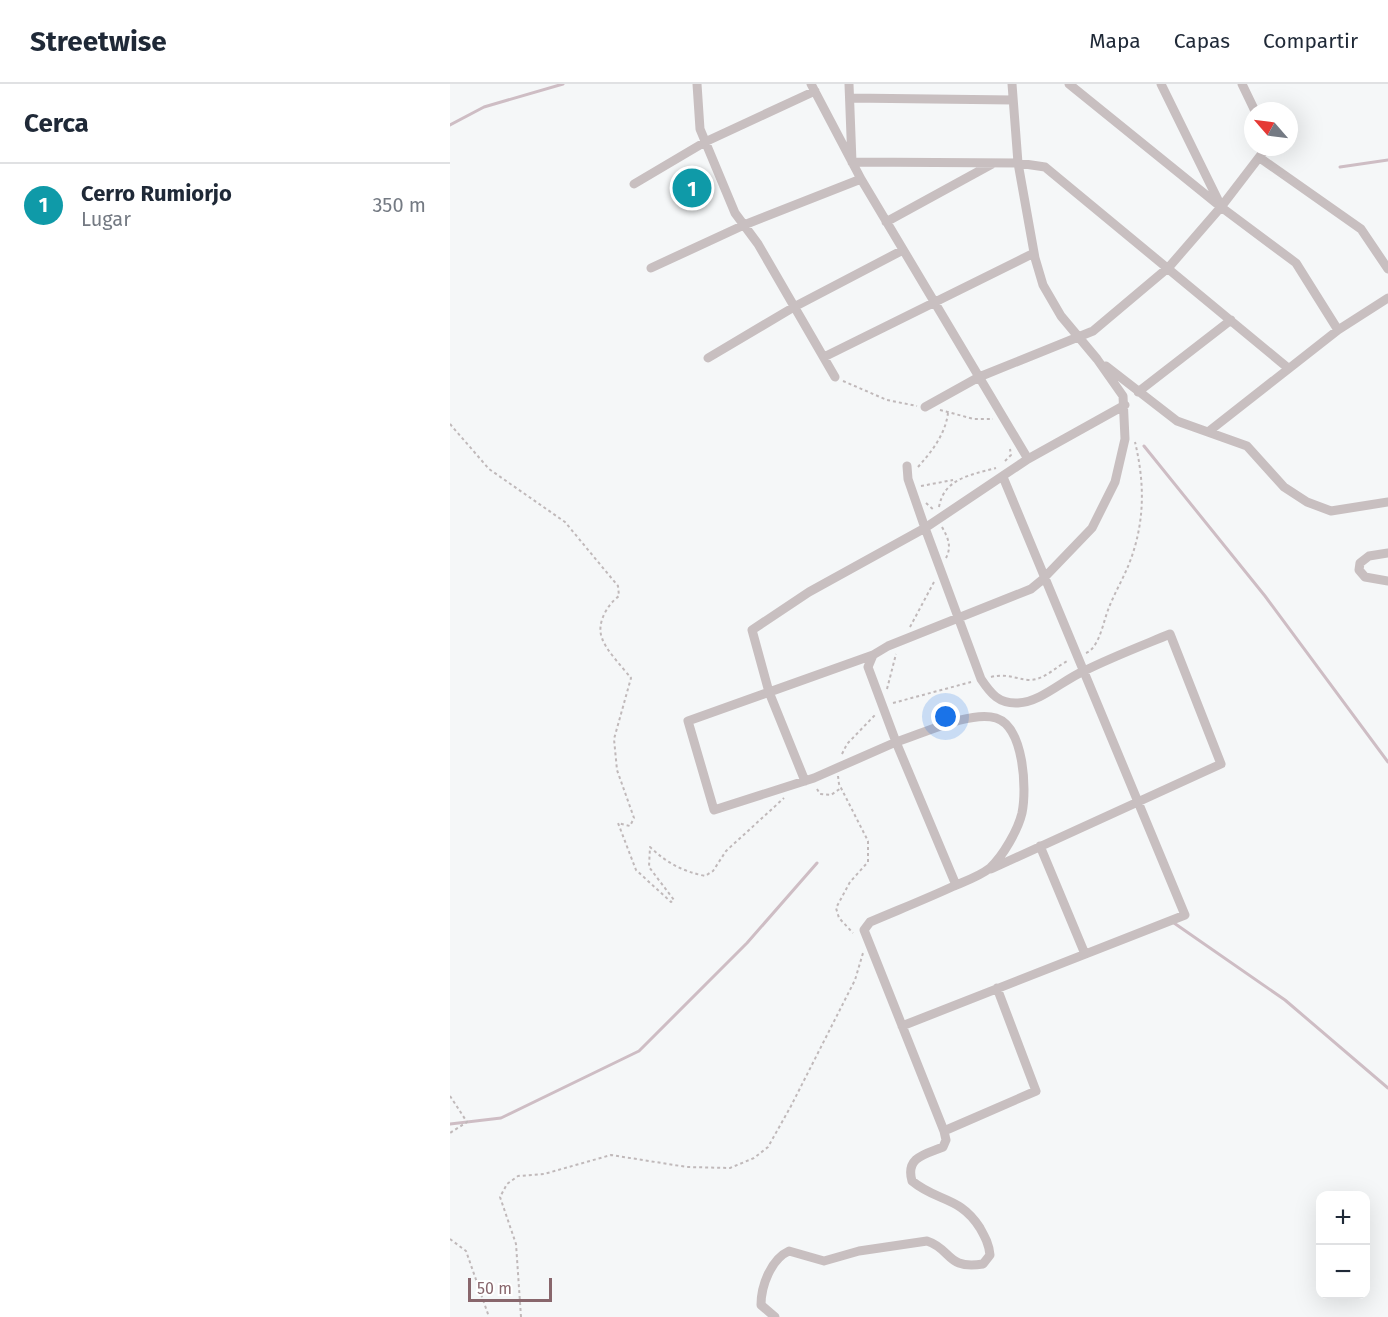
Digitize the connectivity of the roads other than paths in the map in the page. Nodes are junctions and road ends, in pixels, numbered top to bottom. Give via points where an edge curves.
1 (697, 84) edge
2 (849, 84) edge
3 (1012, 84) edge
4 (1070, 84) edge
5 (1161, 84) edge
6 (1242, 84) edge
7 (813, 88) edge
8 (850, 98) junction
9 (1013, 100) junction
10 (1251, 102) edge
11 (705, 142) junction
12 (1260, 158) joint
13 (852, 162) junction
14 (994, 163) junction
15 (1018, 164) junction
16 (861, 179) junction
17 (634, 184) dead end
18 (1221, 207) junction
19 (886, 222) junction
20 (744, 225) junction
21 (903, 250) junction
22 (1034, 253) junction
23 (1168, 267) junction
24 (651, 268) dead end
25 (1388, 269) edge
26 (1388, 298) edge
27 (935, 304) junction
28 (794, 307) junction
29 (1231, 320) junction
30 (1338, 330) junction
31 (1077, 336) junction
32 (824, 357) junction
33 (708, 358) dead end
34 (1096, 359) junction
35 (1288, 368) junction
36 (835, 377) road end
37 (979, 377) junction
38 (1138, 392) junction
39 (1125, 405) junction
40 (925, 407) road end
41 (1208, 432) junction
42 (1028, 459) junction
43 (907, 466) dead end
44 (1003, 477) junction
45 (1388, 501) edge
46 (925, 528) junction
47 (1388, 553) edge
48 (1045, 578) junction
49 (1388, 581) edge
50 (959, 617) junction
51 (873, 655) junction
52 (1083, 671) junction
53 (769, 692) junction
54 (896, 741) junction
55 (809, 779) junction
56 (1137, 801) junction
57 (1040, 846) junction
58 (983, 873) junction
59 (956, 885) junction
60 (1085, 954) junction
61 (997, 988) junction
62 (902, 1026) junction
63 (944, 1131) junction
64 (775, 1317) edge

1 - 11 street via 700,129
2 - 8 street
3 - 9 street
4 - 18 street
5 - 18 street
6 - 10 street
7 - 11 street
7 - 13 street
8 - 9 street
8 - 13 street
9 - 15 street
11 - 17 street
11 - 20 street via 735,213
12 - 18 street
12 - 25 street via 1361,229
13 - 14 street
13 - 16 street
14 - 15 street
14 - 19 street
15 - 22 street
15 - 23 street via 1045,167
16 - 19 street
16 - 20 street
18 - 23 street
18 - 30 street via 1296,263
19 - 21 street
20 - 24 street
20 - 28 street
21 - 27 street
21 - 28 street
22 - 27 street
22 - 31 street via 1043,285
23 - 29 street
23 - 31 street via 1093,331
26 - 30 street
27 - 32 street
27 - 37 street
28 - 32 street
28 - 33 street
29 - 35 street
29 - 38 street
30 - 35 street
31 - 34 street
31 - 37 street
32 - 36 street
34 - 38 street
34 - 39 street via 1118,388
35 - 41 street
37 - 40 street
37 - 42 street
38 - 41 street via 1177,421
39 - 42 street
39 - 48 street via 1125,439 1106,504 1092,528
41 - 45 street via 1247,446 1284,487 1307,502 1331,511
42 - 44 street
43 - 46 street
44 - 46 street
44 - 48 street
46 - 50 street
46 - 53 street via 754,627 752,635
47 - 49 street via 1369,556 1360,563 1359,570 1365,577
48 - 50 street via 1031,589
48 - 52 street
50 - 51 street
50 - 52 street via 981,679 992,695 1002,701 1032,700
51 - 53 street
51 - 54 street via 868,667
52 - 56 street
52 - 56 street via 1170,634 1221,764
53 - 55 street
53 - 55 street via 688,722 714,810
54 - 55 street
54 - 58 street via 977,716 998,719 1014,731 1020,751 1022,814 1000,857
54 - 59 street
56 - 57 street
56 - 60 street via 1185,915
57 - 58 street
57 - 60 street
58 - 59 street
59 - 62 street via 866,925 864,930
60 - 61 street
61 - 62 street
61 - 63 street via 1036,1092
62 - 63 street
63 - 64 street via 943,1147 915,1158 912,1181 966,1209 986,1238 988,1260 975,1265 956,1263 927,1241 859,1251 824,1261 789,1251 776,1261 761,1298 761,1305

